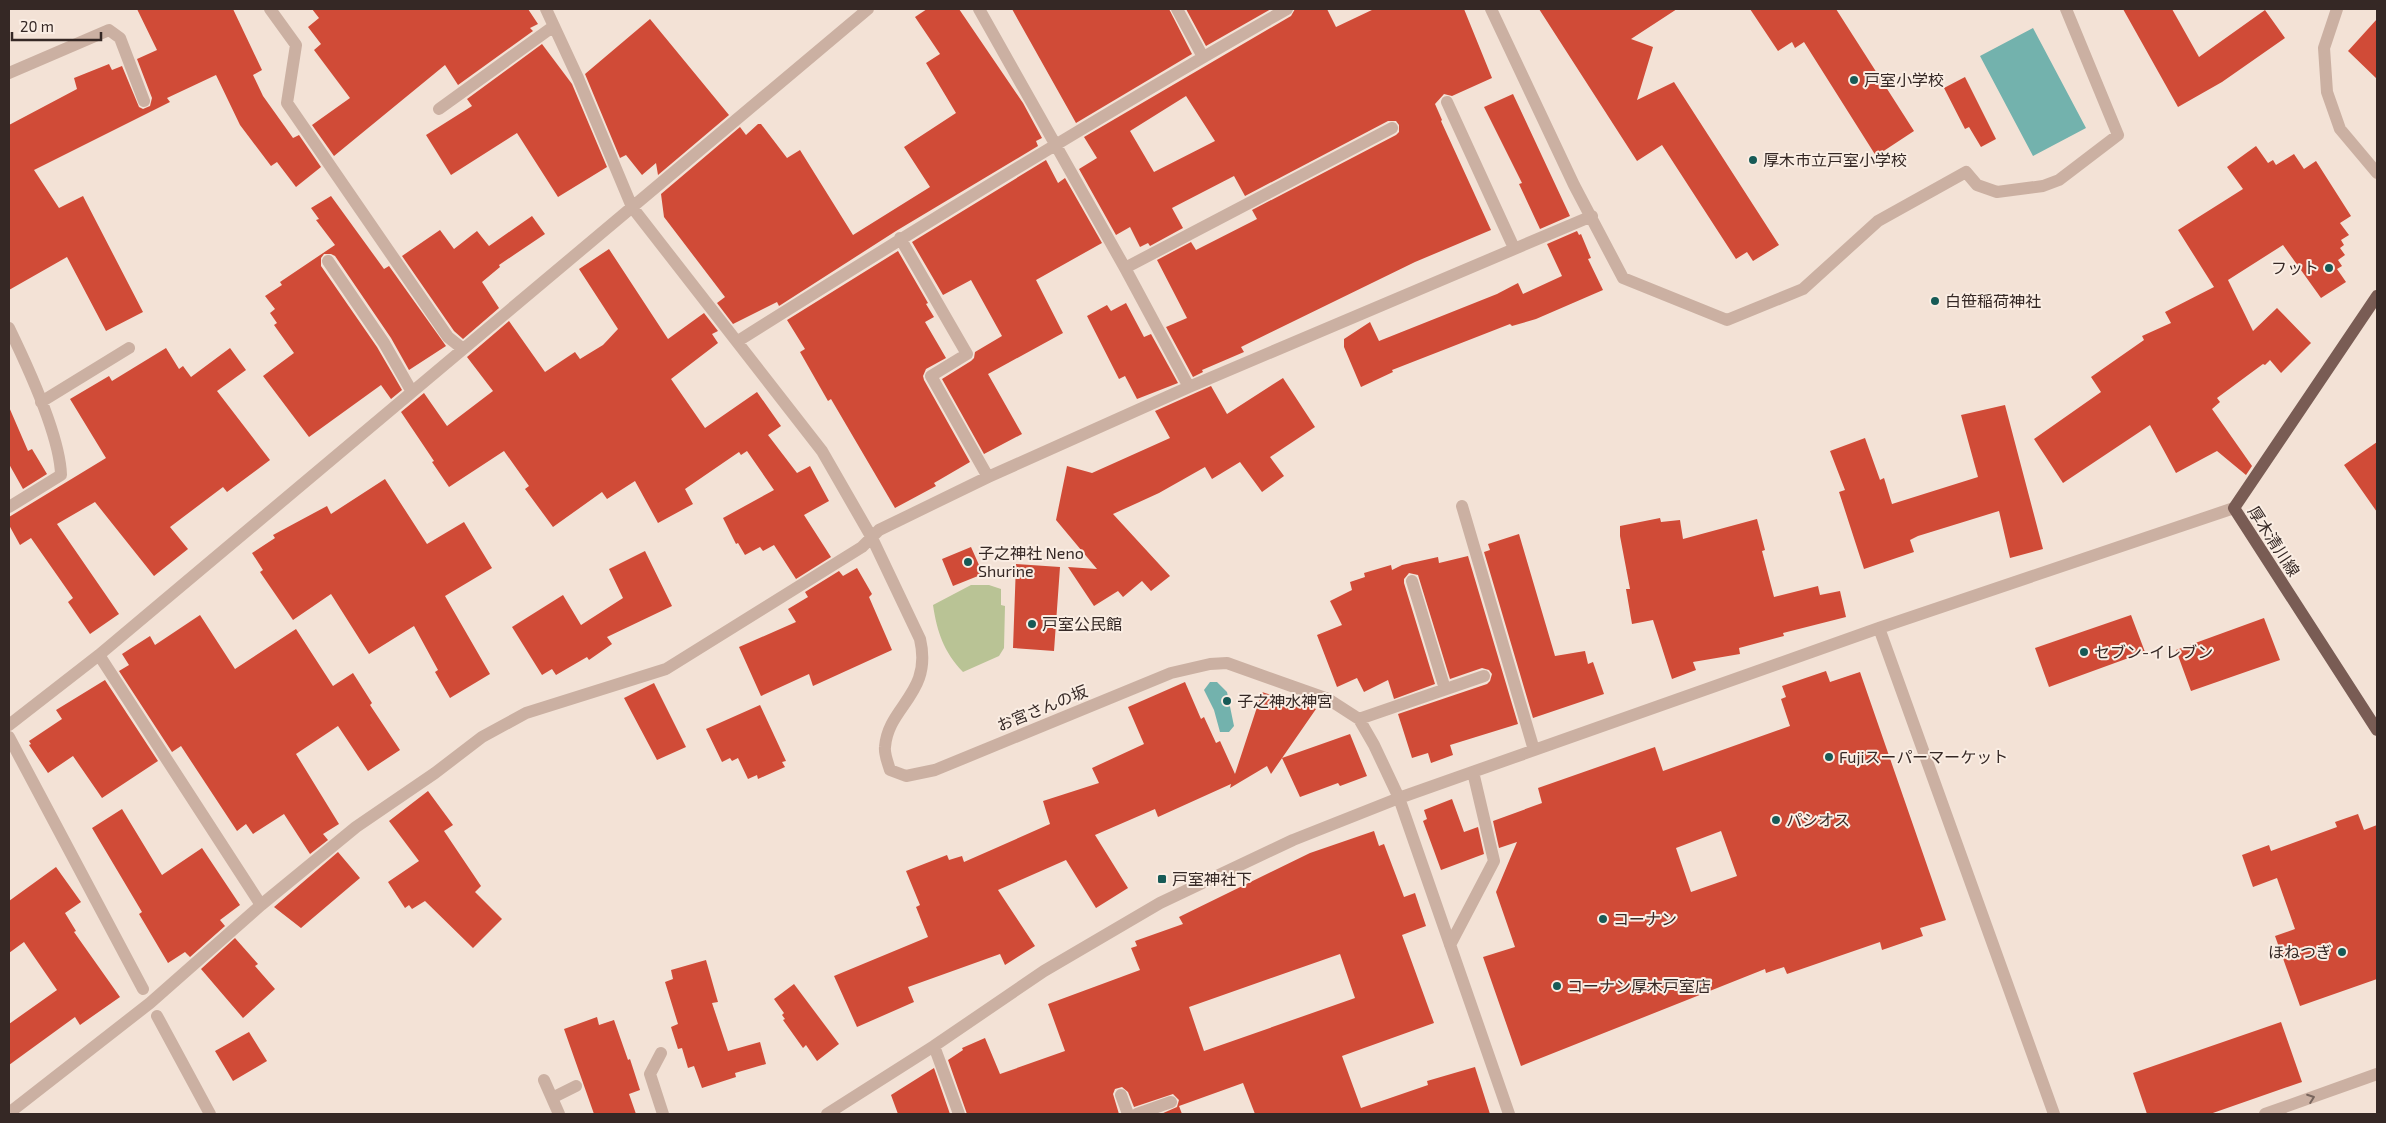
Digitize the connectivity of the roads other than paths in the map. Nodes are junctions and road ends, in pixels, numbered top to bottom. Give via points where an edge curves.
1 (270, 9) edge
2 (546, 9) edge
3 (979, 9) edge
4 (1177, 9) edge
5 (1287, 9) edge
6 (1491, 9) edge
7 (2066, 9) edge
8 (2337, 9) edge
9 (864, 10) edge
10 (554, 26) junction
11 (1203, 57) junction
12 (9, 73) edge
13 (144, 101) dead end
14 (1447, 102) dead end
15 (439, 110) dead end
16 (1392, 128) dead end
17 (1056, 146) junction
18 (2377, 173) edge
19 (632, 207) junction
20 (1592, 216) junction
21 (900, 238) junction
22 (1514, 248) junction
23 (328, 261) dead end
24 (1125, 268) junction
25 (2377, 296) edge
26 (9, 328) edge
27 (738, 341) junction
28 (130, 348) dead end
29 (464, 349) junction
30 (1189, 387) junction
31 (412, 392) junction
32 (41, 402) junction
33 (988, 477) junction
34 (1462, 506) dead end
35 (9, 507) edge
36 (2234, 508) junction
37 (872, 538) junction
38 (1412, 581) dead end
39 (1879, 628) junction
40 (99, 655) junction
41 (1484, 676) dead end
42 (1445, 689) junction
43 (1359, 719) junction
44 (9, 725) edge
45 (2377, 730) edge
46 (9, 737) edge
47 (1534, 750) junction
48 (1473, 772) junction
49 (1399, 798) junction
50 (261, 905) junction
51 (1450, 945) junction
52 (142, 989) dead end
53 (157, 1016) dead end
54 (934, 1046) junction
55 (661, 1053) dead end
56 (2377, 1074) edge
57 (544, 1080) dead end
58 (576, 1086) dead end
59 (1121, 1095) dead end
60 (552, 1098) junction
61 (1171, 1102) dead end
62 (9, 1113) edge
63 (210, 1114) edge
64 (559, 1114) edge
65 (663, 1114) edge
66 (827, 1114) edge
67 (959, 1114) edge
68 (1128, 1114) edge
69 (1137, 1114) edge
70 (1509, 1114) edge
71 (2054, 1114) edge
72 (2265, 1114) edge

1 - 29 street via 296,45 287,103 448,337
2 - 10 street
3 - 17 street
4 - 11 street
5 - 11 street
6 - 20 street via 1574,185
7 - 20 street via 2118,135 2059,180 2043,186 1997,192 1977,185 1966,172 1878,222 1803,289 1727,320 1623,278
8 - 18 street via 2324,48 2326,92 2340,129
9 - 19 street
10 - 15 street
10 - 19 street
11 - 17 street
12 - 13 street via 109,30 120,38
14 - 22 street
16 - 24 street
17 - 21 street
17 - 24 street
19 - 27 street
19 - 29 street
20 - 22 street
21 - 27 street
21 - 33 street via 966,354 930,376
22 - 30 street
23 - 31 street via 384,343
24 - 30 street
25 - 36 main road, 厚木清川線
26 - 32 street
27 - 37 street via 822,451
28 - 32 street
29 - 31 street
30 - 33 street
31 - 40 street
32 - 35 street via 60,460 60,475
33 - 37 street via 879,530
34 - 47 street
36 - 39 street
36 - 45 main road, 厚木清川線
37 - 43 street, お宮さんの坂 via 923,650 922,668 913,694 891,726 884,748 890,770 906,776 935,770 1171,673 1210,664 1227,663 1328,699
37 - 50 street via 666,668 526,713 482,737 356,827
38 - 42 street
39 - 47 street
39 - 71 street
40 - 44 street
40 - 50 street
41 - 42 street
42 - 43 street
43 - 49 street, お宮さんの坂
46 - 52 street
47 - 48 street
48 - 49 street
48 - 51 street via 1494,862
49 - 51 street, お宮さんの坂
49 - 54 street via 1293,840 1160,903 1044,971
50 - 62 street via 150,1003
51 - 70 street, お宮さんの坂
53 - 63 street
54 - 66 street
54 - 67 street
55 - 65 street via 650,1074
72 -> 56 street
57 - 60 street
58 - 60 street
59 - 68 street
60 - 64 street
61 - 69 street

